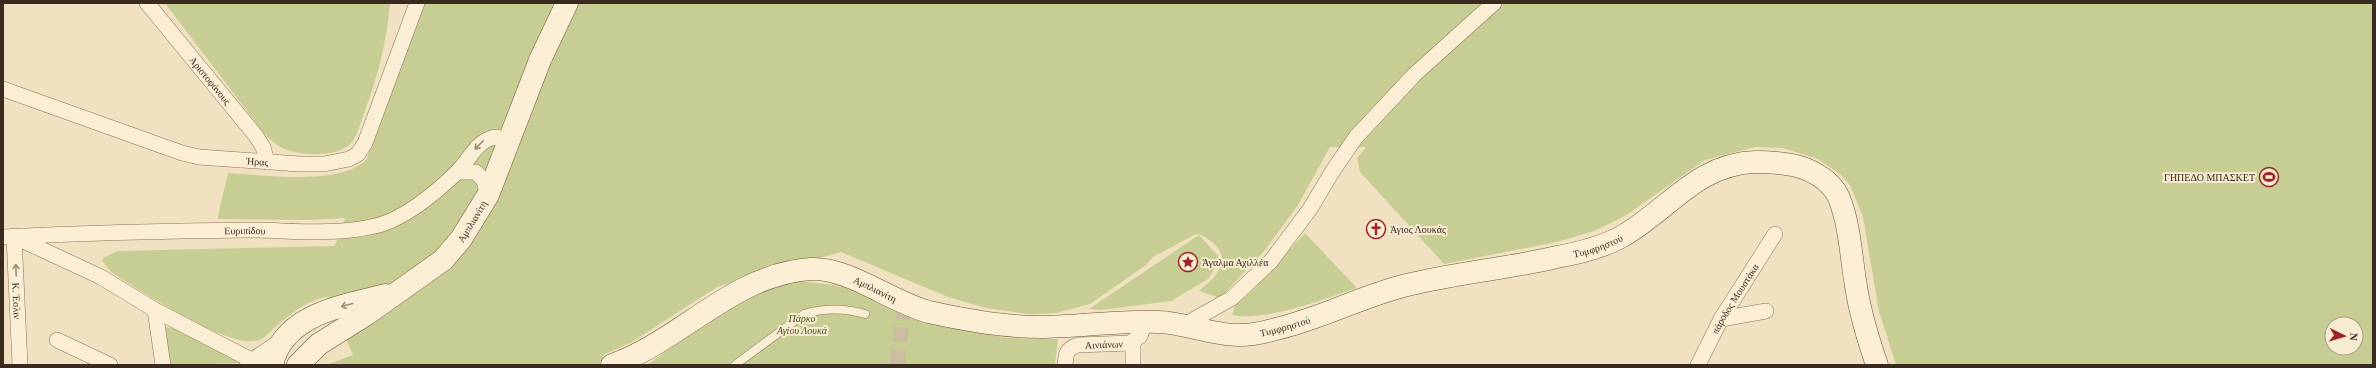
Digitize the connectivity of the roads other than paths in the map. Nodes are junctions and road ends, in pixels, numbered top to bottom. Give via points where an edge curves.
1 (148, 3) edge
2 (416, 3) edge
3 (568, 3) edge
4 (1494, 3) edge
5 (3, 89) edge
6 (508, 144) junction
7 (267, 162) junction
8 (458, 172) junction
9 (488, 195) junction
10 (1775, 234) dead end
11 (9, 236) edge
12 (399, 292) junction
13 (155, 310) junction
14 (1766, 311) dead end
15 (865, 314) dead end
16 (1722, 319) junction
17 (1153, 322) junction
18 (1186, 324) junction
19 (56, 340) dead end
20 (1133, 341) junction
21 (264, 360) edge
22 (636, 360) edge
23 (20, 365) edge
24 (110, 365) edge
25 (163, 365) edge
26 (298, 365) edge
27 (612, 365) edge
28 (735, 365) edge
29 (1065, 365) edge
30 (1133, 365) edge
31 (1698, 365) edge
32 (1877, 365) edge

1 - 7 street, Αριστοφάνους via 256,136 263,147
2 - 7 street, Ήρας via 370,134 358,154 349,159 324,164
3 - 6 street, Αμπλιανίτη via 540,60
4 - 18 street via 1415,74 1356,137 1310,209 1271,261 1232,298
5 - 7 street, Ήρας via 190,155
6 -> 8 street, Ευριπίδου via 497,137 483,141
6 - 9 street, Αμπλιανίτη
8 - 9 street via 476,172 484,182
8 - 11 street, Ευριπίδου via 395,219 362,229 319,232 227,230
9 - 12 street, Αμπλιανίτη via 450,253
10 - 16 street, πάροδος Μουστάκα
11 - 13 street via 101,277
23 -> 11 street, K. Έσλιν
12 -> 21 street, Αμπλιανίτη via 319,313 301,324
12 - 26 street via 319,344
13 - 21 street
13 - 25 street
14 - 16 street
15 - 28 lane via 848,310 830,310 804,314
16 - 31 street, πάροδος Μουστάκα
17 - 18 street, Τυμφρηστού
17 - 20 street, Αινιάνων
17 - 22 street, Αμπλιανίτη via 1039,327 982,322 910,307 849,277 822,269 809,269 752,284
18 - 32 street, Τυμφρηστού via 1240,335 1277,329 1400,287 1582,252 1622,237 1713,170 1734,164 1770,162 1802,168 1817,174 1830,185 1839,199 1847,229 1862,317
19 - 24 street
20 - 29 street, Αινιάνων via 1074,347 1066,352
20 - 30 street
22 - 27 street, Αμπλιανίτη

